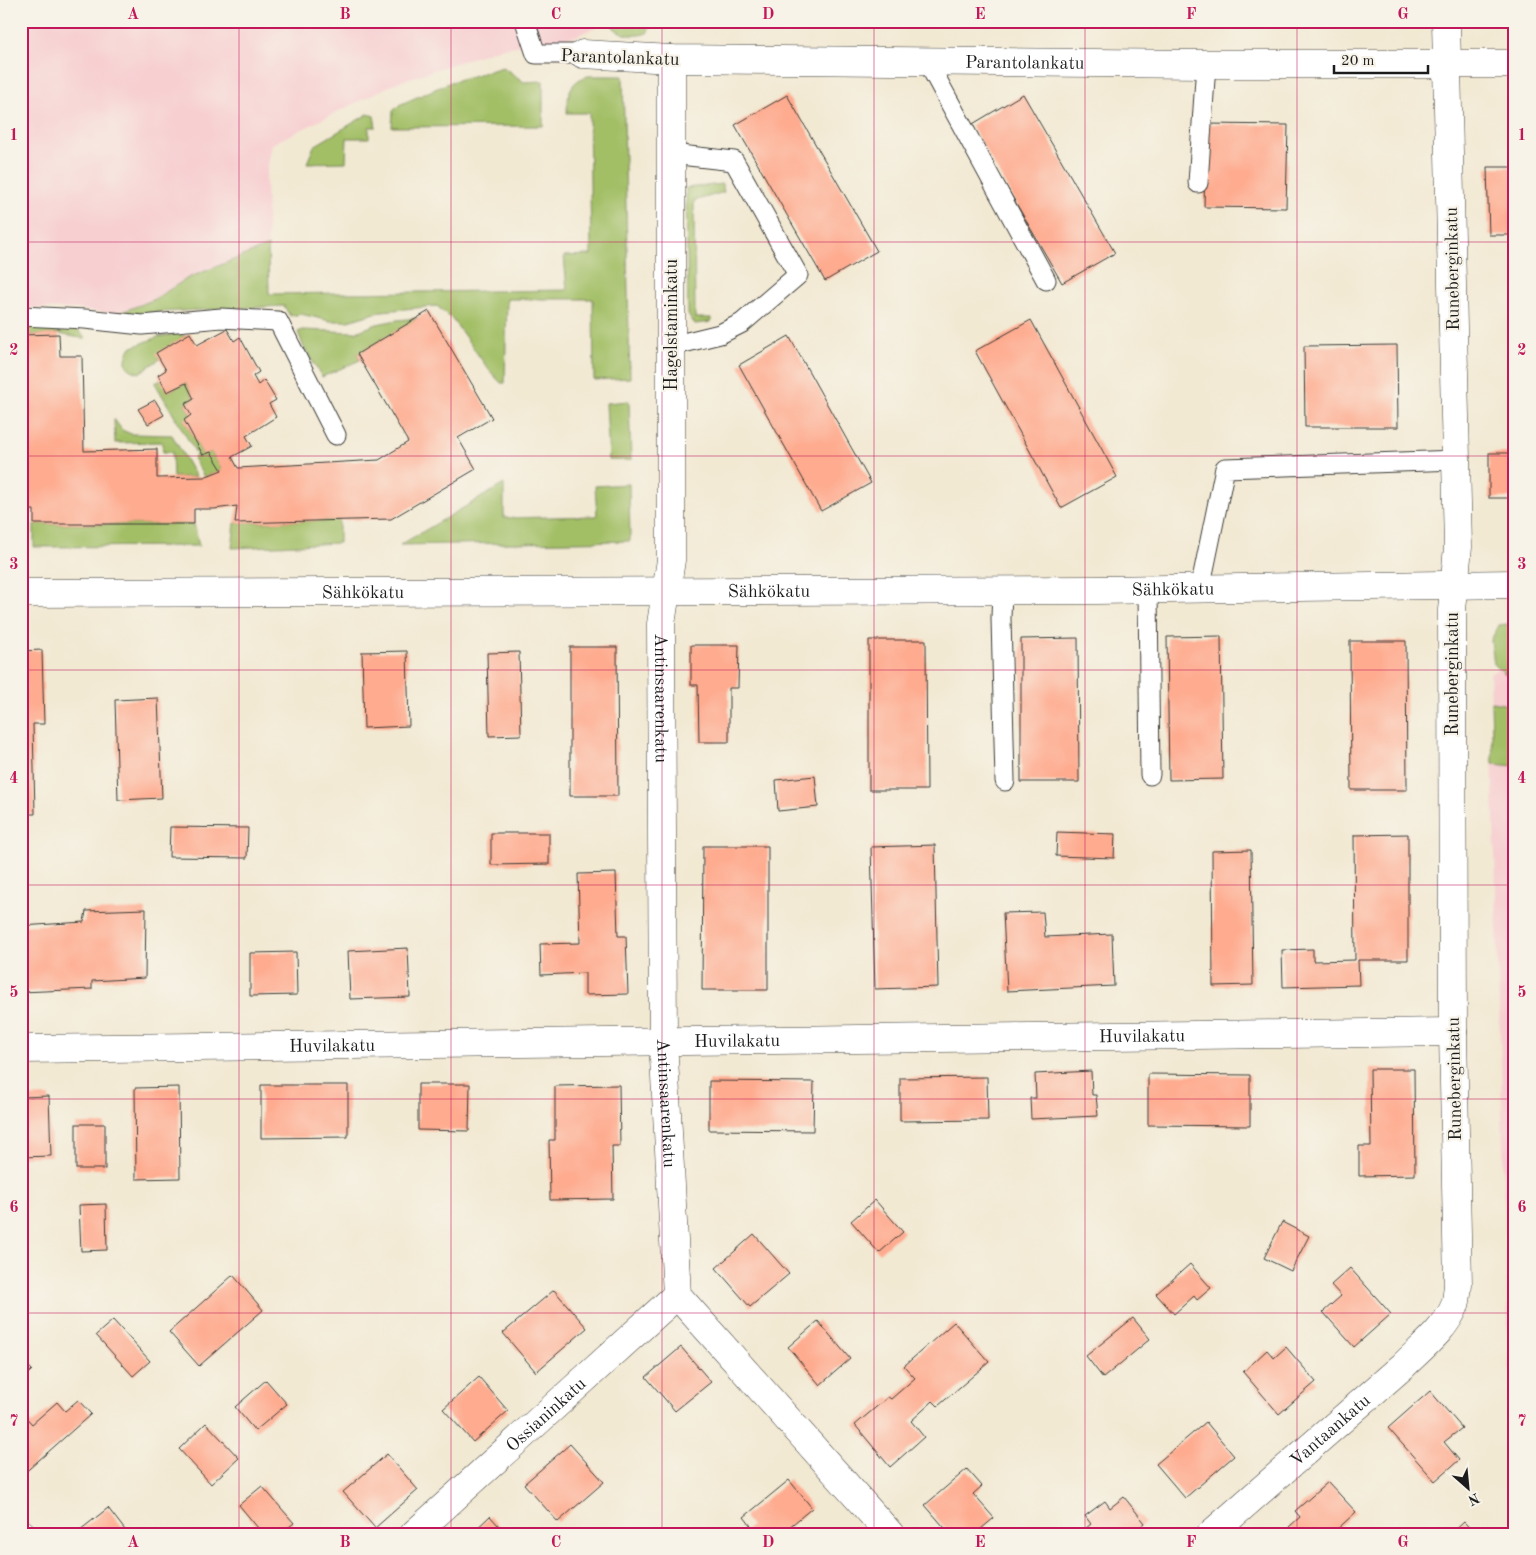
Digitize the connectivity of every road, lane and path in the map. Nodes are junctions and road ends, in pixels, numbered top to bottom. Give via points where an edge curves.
1 (525, 21) edge
2 (1446, 21) edge
3 (583, 54) joint
4 (671, 59) junction
5 (927, 61) junction
6 (1206, 64) junction
7 (1515, 64) edge
8 (1447, 65) junction
9 (671, 154) junction
10 (1198, 183) dead end
11 (1046, 280) dead end
12 (21, 316) edge
13 (671, 346) junction
14 (336, 435) dead end
15 (1456, 460) junction
16 (1515, 584) edge
17 (1453, 586) junction
18 (1148, 589) junction
19 (1200, 589) junction
20 (1002, 590) junction
21 (665, 591) junction
22 (21, 593) edge
23 (1150, 775) dead end
24 (1004, 781) dead end
25 (1453, 1032) junction
26 (663, 1040) junction
27 (21, 1049) edge
28 (677, 1295) junction
29 (1444, 1323) joint
30 (414, 1534) edge
31 (890, 1534) edge
32 (1211, 1534) edge

1 - 3 lane, Parantolankatu via 536,54
2 - 8 street, Runeberginkatu
3 - 4 street, Parantolankatu
4 - 5 street, Parantolankatu
4 - 9 street, Hagelstaminkatu
5 - 6 street, Parantolankatu
5 - 11 lane
6 - 8 street, Parantolankatu
6 - 10 lane
7 - 8 street, Parantolankatu
8 - 15 street, Runeberginkatu
9 - 13 street, Hagelstaminkatu
9 - 13 lane via 734,160 798,275 742,323 720,334
12 - 14 lane via 85,318 142,325 222,318 278,321
13 - 21 street, Hagelstaminkatu via 671,560
15 - 17 street, Runeberginkatu via 1458,547
15 - 19 lane via 1225,468
16 - 17 street, Sähkökatu
17 - 19 street, Sähkökatu
17 - 25 street, Runeberginkatu
18 - 19 street, Sähkökatu
18 - 20 street, Sähkökatu
18 - 23 lane
20 - 21 street, Sähkökatu
20 - 24 lane
21 - 22 street, Sähkökatu
21 - 26 street, Antinsaarenkatu via 661,624
25 - 26 street, Huvilakatu
25 - 29 street, Runeberginkatu via 1458,1285 1455,1305
26 - 27 street, Huvilakatu
26 - 28 street, Antinsaarenkatu
28 - 30 street, Ossianinkatu
28 - 31 street
29 - 32 street, Vantaankatu via 1403,1366

